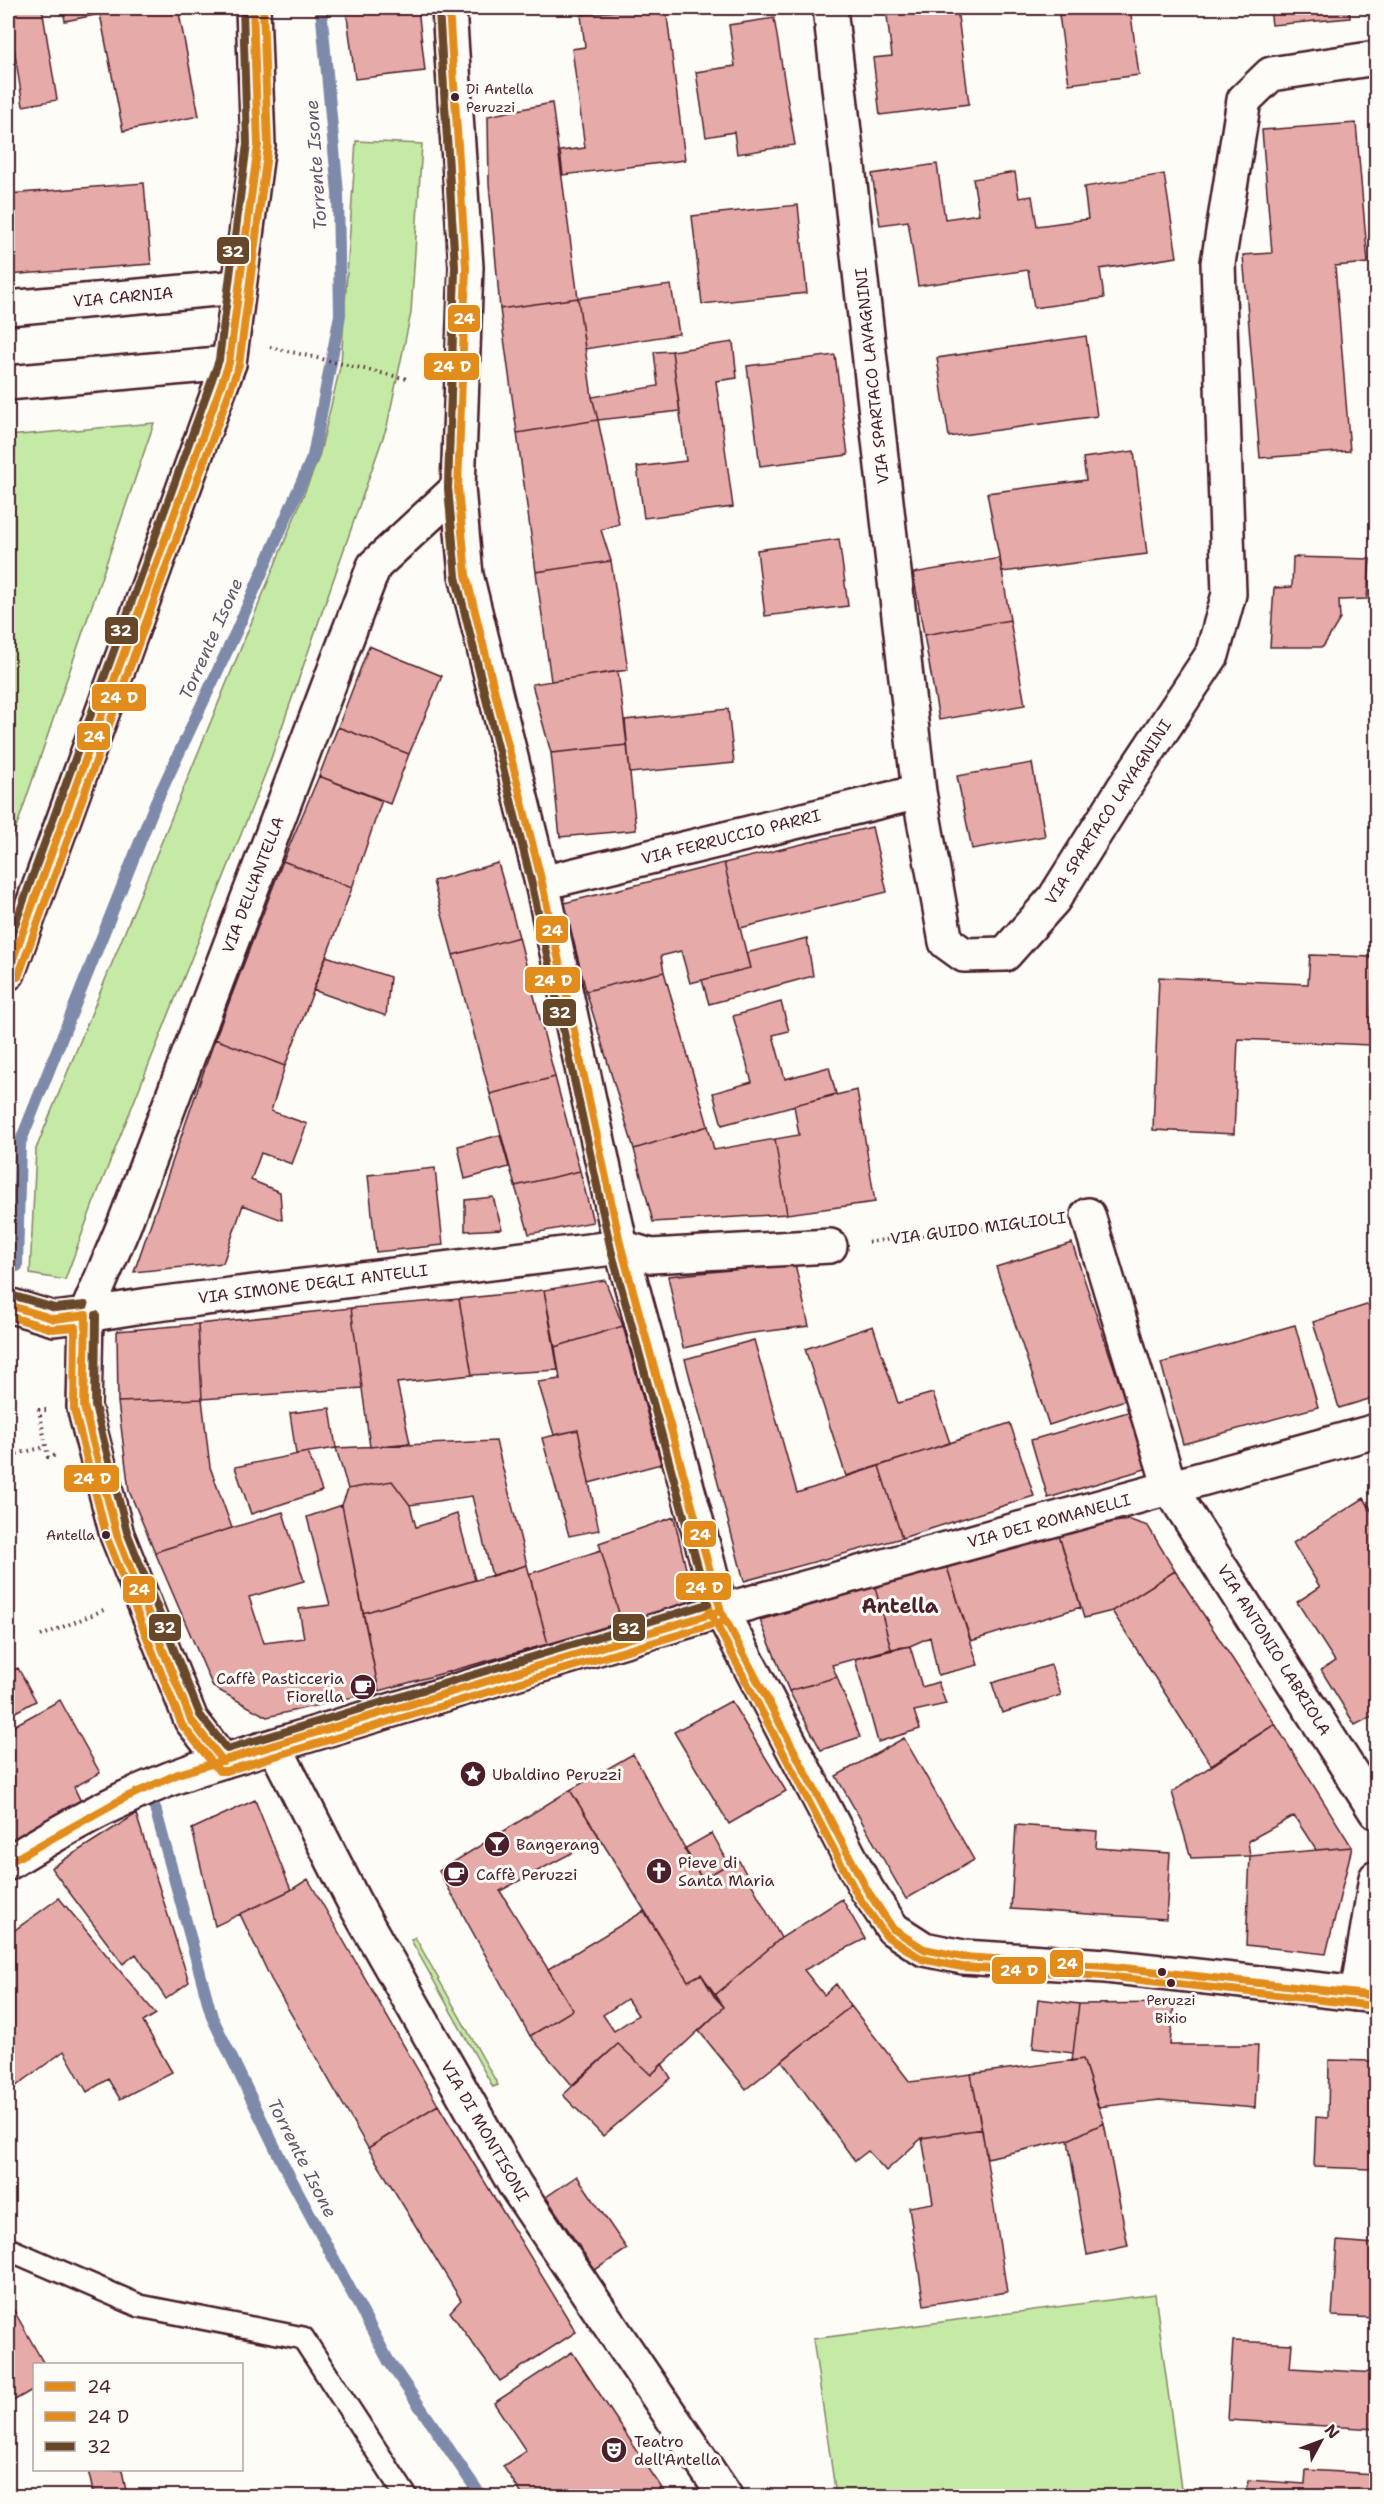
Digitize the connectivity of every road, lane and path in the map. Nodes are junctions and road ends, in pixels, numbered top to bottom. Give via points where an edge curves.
1 (253, 8) edge
2 (449, 8) edge
3 (830, 8) edge
4 (1377, 58) edge
5 (238, 287) junction
6 (8, 308) edge
7 (275, 349) dead end
8 (229, 363) junction
9 (407, 379) dead end
10 (8, 383) edge
11 (458, 488) junction
12 (919, 792) junction
13 (542, 883) junction
14 (8, 974) edge
15 (1088, 1215) joint
16 (830, 1246) joint
17 (621, 1247) junction
18 (8, 1305) edge
19 (86, 1315) junction
20 (39, 1410) dead end
21 (1377, 1431) edge
22 (45, 1447) junction
23 (11, 1455) dead end
24 (48, 1457) dead end
25 (1170, 1488) junction
26 (140, 1594) junction
27 (721, 1611) junction
28 (41, 1636) dead end
29 (275, 1747) junction
30 (223, 1761) junction
31 (1377, 1812) edge
32 (8, 1863) edge
33 (1377, 1878) edge
34 (1367, 1995) edge
35 (8, 2249) edge
36 (406, 2496) edge
37 (725, 2496) edge

1 - 5 street via 258,145
2 - 11 street via 466,267
3 - 12 street, VIA SPARTACO LAVAGNINI
4 - 12 street, VIA SPARTACO LAVAGNINI via 1271,74 1244,100 1218,263 1229,594 1212,655 1054,899 1005,954 964,955 946,942
5 - 6 street, VIA CARNIA
5 - 8 street
7 - 9 path
8 - 10 street
8 - 14 street
11 - 13 street via 466,575
11 - 19 street, VIA DELL'ANTELLA via 374,566
12 - 13 street, VIA FERRUCCIO PARRI
13 - 17 street
15 - 16 path, VIA GUIDO MIGLIOLI
15 - 25 street, VIA GUIDO MIGLIOLI
16 - 17 street via 651,1256
17 - 19 street, VIA SIMONE DEGLI ANTELLI
17 - 27 street
18 - 19 street, VIA SIMONE DEGLI ANTELLI via 54,1319
19 - 26 street, VIA DELL'ANTELLA via 84,1407 117,1535
20 - 22 path
21 - 25 street, VIA DEI ROMANELLI
22 - 23 path
22 - 24 path
25 - 27 street, VIA DEI ROMANELLI
25 - 31 street, VIA ANTONIO LABRIOLA
26 - 28 path
26 - 30 street, VIA DELL'ANTELLA via 192,1720
27 - 29 street, VIA DEI ROMANELLI
27 - 34 street via 867,1890 893,1929 924,1949 963,1957 1118,1967
29 - 30 street, VIA DEI ROMANELLI
29 - 37 street, VIA DI MONTISONI via 354,1902 515,2185
30 - 32 street, VIA DEI ROMANELLI via 134,1792
33 - 34 street
35 - 36 lane via 140,2306 303,2338

